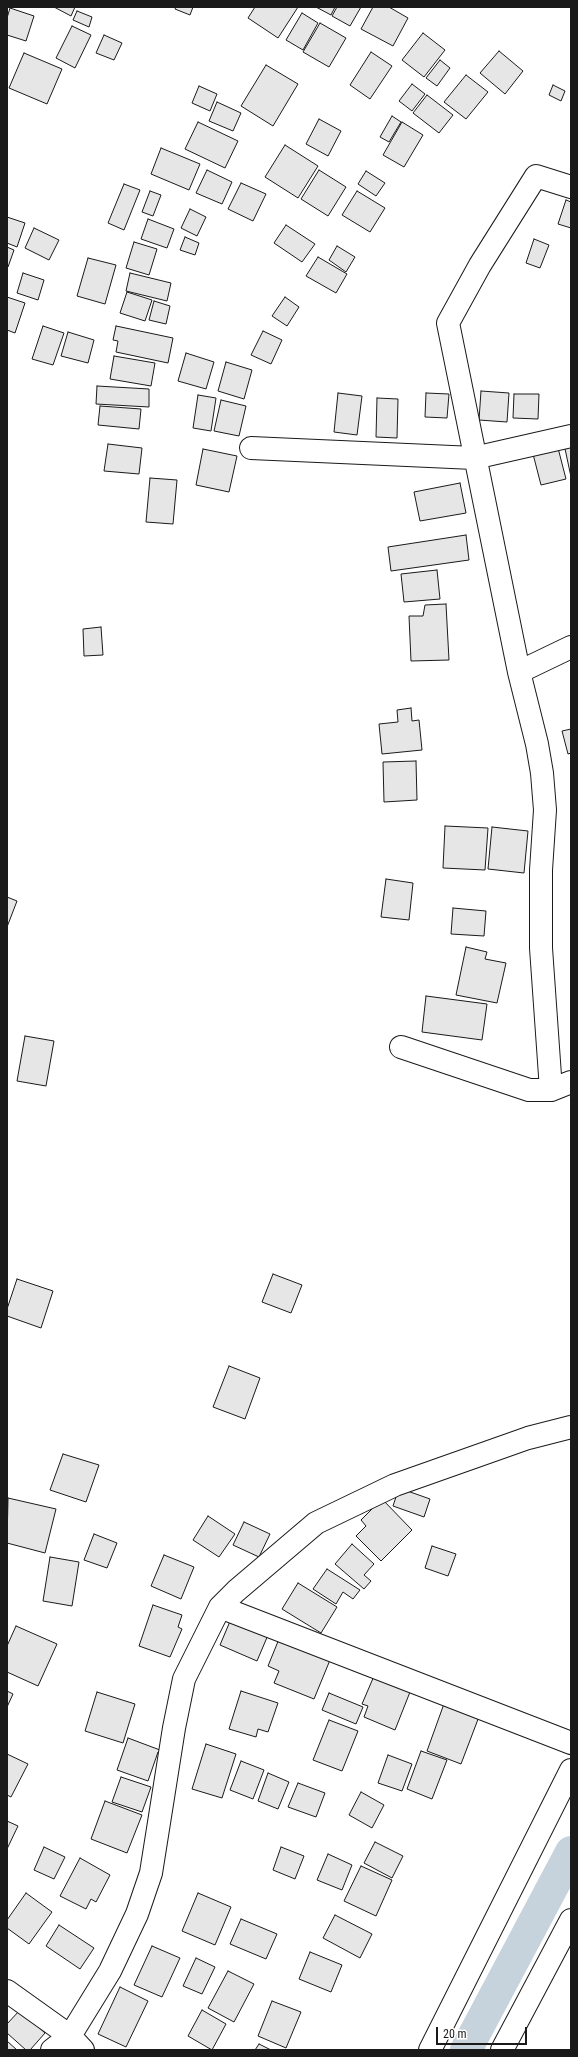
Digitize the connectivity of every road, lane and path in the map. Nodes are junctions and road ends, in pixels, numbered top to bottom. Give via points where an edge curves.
1 (571, 187) edge
2 (571, 436) edge
3 (251, 448) dead end
4 (474, 458) junction
5 (571, 647) edge
6 (519, 672) junction
7 (401, 1047) dead end
8 (571, 1082) edge
9 (551, 1090) junction
10 (571, 1427) edge
11 (220, 1607) junction
12 (571, 1743) edge
13 (571, 1770) edge
14 (571, 1920) edge
15 (7, 1991) edge
16 (76, 2043) edge
17 (52, 2050) edge
18 (430, 2050) edge
19 (502, 2050) edge

1 - 4 street via 536,176 480,265 448,323
2 - 4 street
3 - 4 street
4 - 6 street
5 - 6 street
6 - 9 street via 543,780 545,810 540,905
7 - 9 street via 529,1090
8 - 9 street
10 - 11 street via 528,1438 395,1485 316,1523 236,1590
11 - 12 street
11 - 16 street via 184,1679 151,1873 137,1914
13 - 18 street
14 - 19 street
15 - 16 street
16 - 17 street

